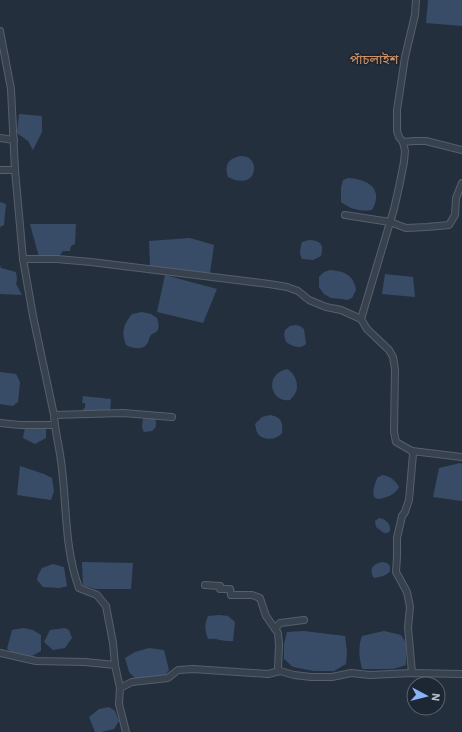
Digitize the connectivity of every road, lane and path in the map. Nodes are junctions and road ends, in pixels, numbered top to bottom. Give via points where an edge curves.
1 (416, 0) edge
2 (0, 31) edge
3 (0, 138) edge
4 (14, 140) junction
5 (403, 142) junction
6 (462, 150) edge
7 (0, 170) edge
8 (15, 170) junction
9 (462, 184) edge
10 (345, 215) dead end
11 (390, 222) junction
12 (23, 259) junction
13 (360, 319) junction
14 (54, 415) junction
15 (172, 417) dead end
16 (0, 423) edge
17 (55, 425) junction
18 (412, 452) junction
19 (462, 458) edge
20 (204, 585) dead end
21 (304, 620) dead end
22 (275, 629) junction
23 (0, 653) edge
24 (115, 665) junction
25 (280, 672) junction
26 (412, 673) junction
27 (462, 674) edge
28 (120, 688) junction
29 (126, 732) edge

1 - 5 street via 397,110 397,131
2 - 4 street via 12,89
3 - 4 street
4 - 8 street
5 - 6 street via 426,141
5 - 11 street via 404,162
7 - 8 street
8 - 12 street
9 - 11 street via 449,225 406,228
10 - 11 street
11 - 13 street
12 - 13 street via 91,262 287,287 298,291 309,300
12 - 14 street
13 - 18 street via 390,350 393,357 394,432 396,442
14 - 15 street via 123,414
14 - 17 street
16 - 17 street
17 - 24 street via 74,575 80,588 97,595 106,606
18 - 19 street
18 - 26 street via 409,500 397,538 396,572 407,592 410,607 408,627
20 - 22 street via 230,589 231,595 252,595 260,598 266,616
21 - 22 street via 280,624
22 - 25 street via 278,633
23 - 24 street via 36,661
24 - 28 street
25 - 26 street via 311,677 332,677 351,673
25 - 28 street via 268,674 178,670 168,678 132,682
26 - 27 street
28 - 29 street via 119,704

